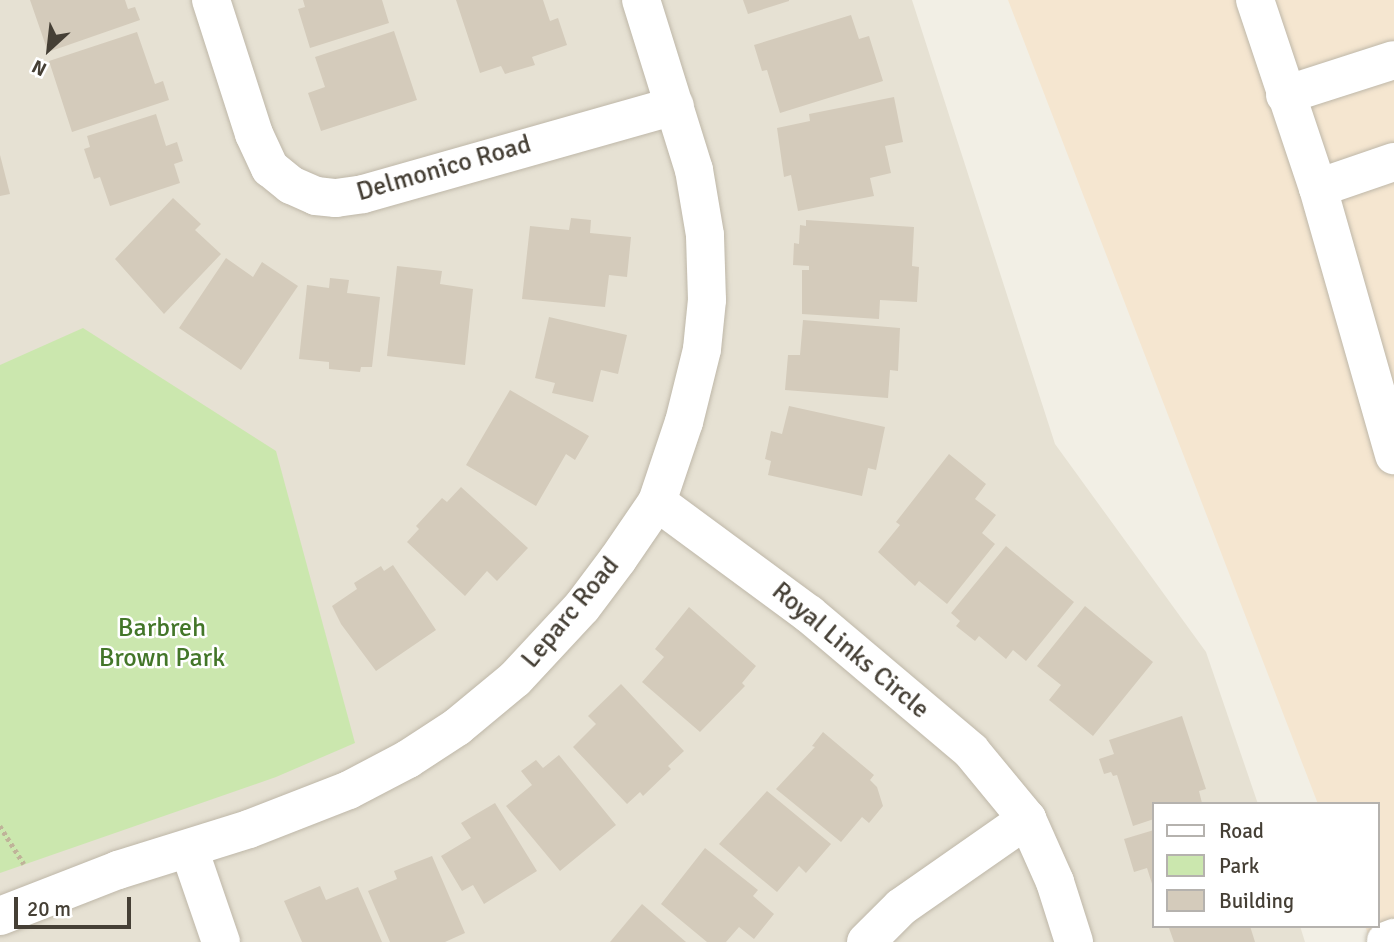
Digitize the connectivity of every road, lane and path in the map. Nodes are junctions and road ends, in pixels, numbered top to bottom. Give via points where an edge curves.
1 (211, 0) edge
2 (641, 0) edge
3 (1255, 0) edge
4 (1394, 60) edge
5 (1284, 94) junction
6 (675, 106) junction
7 (1394, 162) edge
8 (1318, 188) junction
9 (1394, 455) edge
10 (657, 502) junction
11 (1027, 818) junction
12 (0, 826) edge
13 (190, 849) junction
14 (26, 868) dead end
15 (0, 916) edge
16 (1394, 938) edge
17 (1385, 941) edge
18 (221, 942) edge
19 (866, 942) edge
20 (1074, 942) edge

1 - 6 street, Delmonico Road via 254,134 270,168 291,186 316,196 363,194
2 - 6 street, Leparc Road
3 - 5 street
4 - 5 street
5 - 8 street
6 - 10 street, Leparc Road via 701,205 707,300 702,349
7 - 8 street
8 - 9 street
10 - 11 street, Royal Links Circle via 809,614 961,743
10 - 13 street, Leparc Road via 558,634 515,679 457,727 349,790
11 - 19 street via 901,907
11 - 20 street, Royal Links Circle
12 - 14 path
13 - 15 street, Leparc Road via 118,870
13 - 18 street
16 - 17 street

